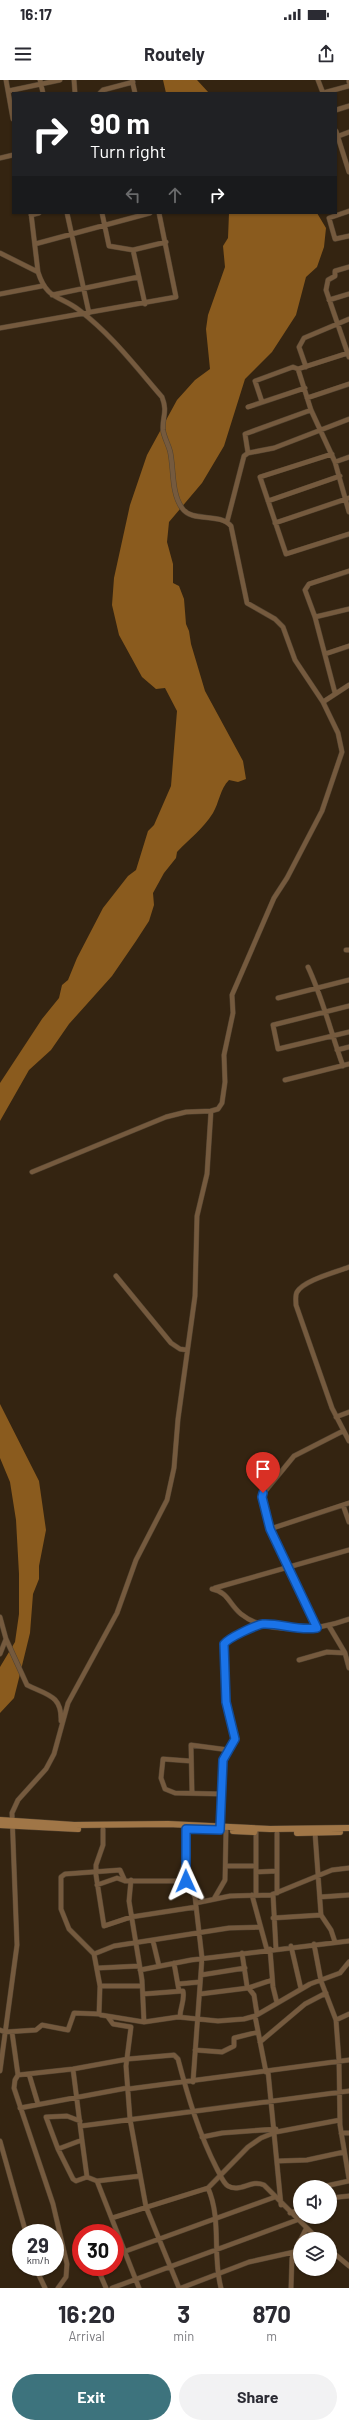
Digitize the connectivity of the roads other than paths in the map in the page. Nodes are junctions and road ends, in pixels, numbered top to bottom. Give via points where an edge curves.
1 (6, 80) edge
2 (60, 80) edge
3 (74, 80) edge
4 (318, 80) edge
5 (133, 81) edge
6 (41, 82) edge
7 (349, 86) edge
8 (8, 90) junction
9 (43, 92) edge
10 (75, 92) edge
11 (101, 92) edge
12 (135, 92) edge
13 (323, 92) edge
14 (327, 92) edge
15 (349, 106) edge
16 (337, 110) edge
17 (12, 114) edge
18 (349, 132) edge
19 (337, 135) edge
20 (337, 138) edge
21 (12, 155) edge
22 (0, 158) edge
23 (349, 172) edge
24 (349, 210) edge
25 (31, 214) edge
26 (67, 214) edge
27 (102, 214) edge
28 (147, 214) edge
29 (159, 214) edge
30 (105, 226) junction
31 (71, 234) junction
32 (349, 236) edge
33 (166, 242) junction
34 (35, 244) junction
35 (133, 250) junction
36 (0, 253) edge
37 (349, 266) edge
38 (38, 272) junction
39 (138, 277) junction
40 (42, 286) junction
41 (83, 288) junction
42 (0, 294) edge
43 (349, 294) edge
44 (52, 295) junction
45 (329, 300) junction
46 (145, 304) junction
47 (87, 314) junction
48 (349, 319) edge
49 (337, 324) junction
50 (0, 328) edge
51 (347, 344) edge
52 (348, 355) edge
53 (306, 367) junction
54 (298, 369) junction
55 (349, 384) edge
56 (305, 388) junction
57 (307, 398) junction
58 (262, 402) junction
59 (248, 407) dead end
60 (311, 410) junction
61 (349, 419) edge
62 (321, 431) junction
63 (248, 453) junction
64 (332, 454) junction
65 (349, 457) edge
66 (335, 462) junction
67 (340, 476) junction
68 (347, 499) edge
69 (268, 501) junction
70 (349, 512) edge
71 (227, 522) junction
72 (275, 524) junction
73 (349, 534) edge
74 (349, 571) edge
75 (349, 609) edge
76 (315, 617) junction
77 (349, 646) edge
78 (325, 654) junction
79 (349, 685) edge
80 (335, 693) junction
81 (323, 702) junction
82 (308, 967) dead end
83 (349, 980) edge
84 (318, 988) junction
85 (278, 998) dead end
86 (349, 1006) edge
87 (324, 1013) junction
88 (349, 1032) edge
89 (331, 1036) junction
90 (349, 1047) edge
91 (337, 1050) junction
92 (349, 1064) edge
93 (343, 1066) junction
94 (285, 1080) dead end
95 (212, 1111) junction
96 (32, 1172) dead end
97 (349, 1267) edge
98 (116, 1276) dead end
99 (187, 1350) junction
100 (349, 1412) edge
101 (336, 1417) junction
102 (343, 1431) junction
103 (349, 1440) edge
104 (349, 1503) edge
105 (343, 1505) junction
106 (349, 1522) edge
107 (270, 1529) junction
108 (349, 1550) edge
109 (287, 1568) junction
110 (0, 1617) edge
111 (349, 1619) edge
112 (262, 1624) junction
113 (329, 1626) junction
114 (317, 1628) junction
115 (6, 1639) junction
116 (345, 1653) junction
117 (0, 1654) edge
118 (299, 1660) dead end
119 (349, 1668) edge
120 (60, 1736) junction
121 (229, 1750) junction
122 (190, 1761) junction
123 (192, 1792) junction
124 (222, 1794) junction
125 (0, 1820) edge
126 (12, 1824) junction
127 (0, 1825) edge
128 (349, 1828) edge
129 (103, 1829) junction
130 (186, 1829) junction
131 (222, 1829) junction
132 (304, 1831) junction
133 (256, 1832) junction
134 (349, 1832) edge
135 (277, 1833) junction
136 (315, 1833) junction
137 (226, 1866) junction
138 (256, 1866) junction
139 (349, 1868) edge
140 (277, 1871) junction
141 (96, 1872) junction
142 (256, 1872) junction
143 (319, 1876) junction
144 (131, 1880) junction
145 (125, 1881) junction
146 (186, 1881) junction
147 (97, 1885) junction
148 (275, 1893) junction
149 (254, 1895) junction
150 (349, 1895) edge
151 (320, 1897) junction
152 (214, 1899) junction
153 (196, 1905) junction
154 (321, 1915) junction
155 (131, 1917) junction
156 (273, 1918) junction
157 (260, 1927) junction
158 (199, 1933) junction
159 (153, 1941) junction
160 (349, 1941) edge
161 (335, 1942) junction
162 (135, 1943) junction
163 (314, 1944) junction
164 (291, 1946) junction
165 (276, 1949) junction
166 (269, 1950) junction
167 (242, 1953) junction
168 (94, 1954) junction
169 (202, 1958) junction
170 (349, 1962) edge
171 (174, 1963) junction
172 (159, 1966) junction
173 (98, 1968) junction
174 (140, 1968) junction
175 (245, 1968) junction
176 (201, 1975) junction
177 (272, 1980) junction
178 (321, 1981) junction
179 (200, 1982) junction
180 (178, 1984) junction
181 (100, 1986) junction
182 (142, 1986) junction
183 (248, 1988) junction
184 (301, 1989) junction
185 (179, 1991) junction
186 (143, 1994) junction
187 (200, 1994) junction
188 (326, 1994) junction
189 (277, 2003) junction
190 (99, 2014) junction
191 (349, 2014) edge
192 (256, 2015) junction
193 (108, 2017) junction
194 (180, 2017) junction
195 (198, 2020) junction
196 (336, 2020) junction
197 (144, 2022) junction
198 (3, 2031) edge
199 (12, 2032) junction
200 (258, 2032) junction
201 (260, 2042) junction
202 (195, 2050) junction
203 (128, 2059) junction
204 (349, 2060) edge
205 (339, 2061) junction
206 (73, 2069) junction
207 (0, 2071) edge
208 (267, 2071) junction
209 (30, 2074) junction
210 (18, 2075) junction
211 (193, 2082) junction
212 (184, 2083) junction
213 (128, 2088) junction
214 (349, 2091) edge
215 (340, 2093) junction
216 (77, 2098) junction
217 (273, 2101) junction
218 (38, 2104) junction
219 (20, 2108) junction
220 (193, 2113) junction
221 (130, 2118) junction
222 (340, 2120) junction
223 (80, 2124) junction
224 (276, 2130) junction
225 (341, 2133) junction
226 (349, 2133) edge
227 (202, 2137) junction
228 (82, 2140) junction
229 (0, 2141) edge
230 (58, 2149) junction
231 (344, 2152) junction
232 (278, 2161) junction
233 (220, 2175) junction
234 (140, 2176) junction
235 (87, 2177) junction
236 (349, 2180) edge
237 (97, 2181) junction
238 (337, 2183) edge
239 (208, 2188) junction
240 (349, 2196) edge
241 (275, 2197) junction
242 (337, 2197) edge
243 (282, 2205) junction
244 (146, 2207) junction
245 (293, 2212) edge
246 (290, 2213) junction
247 (293, 2216) edge
248 (112, 2218) junction
249 (216, 2219) junction
250 (293, 2221) edge
251 (23, 2224) edge
252 (301, 2224) edge
253 (306, 2229) junction
254 (304, 2232) edge
255 (310, 2232) edge
256 (160, 2240) junction
257 (217, 2249) junction
258 (125, 2252) junction
259 (293, 2252) edge
260 (337, 2256) edge
261 (293, 2264) edge
262 (170, 2266) junction
263 (349, 2266) edge
264 (217, 2273) junction
265 (39, 2276) edge
266 (101, 2276) edge
267 (136, 2278) junction
268 (45, 2288) edge
269 (58, 2288) edge
270 (106, 2288) edge
271 (112, 2288) edge
272 (139, 2288) edge
273 (180, 2288) edge
274 (221, 2288) edge
275 (291, 2288) edge

1 - 8 street
2 - 6 street
3 - 10 street
4 - 13 street
5 - 11 street
5 - 12 street
6 - 8 street
6 - 9 street
7 - 14 street
8 - 17 street
15 - 16 street
18 - 19 street
20 - 23 street
21 - 22 street
24 - 32 street via 329,218 334,238
25 - 34 street
26 - 31 street
27 - 30 street
28 - 30 street
29 - 33 street
30 - 31 street
30 - 35 street via 109,246
31 - 34 street
31 - 41 street
33 - 35 street
33 - 46 street via 176,297
34 - 38 street
35 - 39 street
36 - 38 street
37 - 45 street via 336,271 335,276 328,280 326,290
38 - 40 street
39 - 41 street
39 - 46 street
40 - 42 street
40 - 44 street
41 - 44 street
41 - 47 street
43 - 45 street
44 - 47 street
45 - 49 street
46 - 47 street
47 - 50 street
47 - 71 street via 162,398 165,406 163,430 170,449 181,507 192,514
48 - 49 street
49 - 51 street
49 - 53 street via 304,338 299,347
51 - 52 street
52 - 53 street
53 - 54 street
54 - 56 street
54 - 58 street via 293,367 255,381
55 - 57 street
56 - 57 street
56 - 58 street
57 - 60 street
58 - 59 street
60 - 62 street
60 - 63 street via 245,434
61 - 62 street
62 - 63 street via 274,448
62 - 64 street
63 - 71 street via 244,456
64 - 66 street
64 - 69 street via 260,477
65 - 66 street
66 - 67 street
67 - 68 street
67 - 69 street
68 - 70 street
68 - 72 street
69 - 72 street
71 - 81 street via 234,533 247,603 275,619 283,627 295,660
72 - 73 street via 286,554
74 - 76 street via 306,587
75 - 76 street
76 - 78 street
77 - 78 street
78 - 80 street
79 - 80 street
80 - 81 street
81 - 95 street via 338,733 342,752 322,811 274,898 232,995 233,1013 224,1055 225,1082 222,1102 218,1109
82 - 84 street
83 - 84 street
84 - 85 street
84 - 87 street
86 - 87 street
87 - 89 street
87 - 89 street via 274,1023 278,1049
88 - 89 street
89 - 91 street
90 - 91 street
91 - 93 street
92 - 93 street
93 - 94 street
95 - 96 street via 186,1112 166,1117
95 - 99 street via 207,1174 197,1216 197,1274
97 - 101 street via 314,1280 301,1288 296,1296 298,1313
98 - 99 street via 171,1343
99 - 120 street via 174,1468 167,1500 136,1560 117,1612 68,1703
100 - 101 street
101 - 102 street
102 - 103 street
102 - 107 street via 294,1456 263,1493
104 - 105 street
105 - 106 street
105 - 107 street
107 - 109 street
108 - 109 street
109 - 112 street via 212,1589 222,1591 243,1616
109 - 114 street
110 - 115 street
111 - 113 street
112 - 114 street via 294,1629
112 - 121 street via 229,1638 224,1644 226,1702 235,1736
113 - 114 street
113 - 116 street
115 - 117 street
115 - 120 street via 27,1685 52,1695 61,1709
116 - 118 street via 327,1652
116 - 119 street
120 - 126 street via 46,1769 14,1806
121 - 122 street via 193,1744 190,1746
121 - 124 street via 223,1760
122 - 123 street
122 - 123 street via 163,1759 161,1778 163,1786 170,1792
123 - 124 street
124 - 131 street
125 - 126 street
126 - 127 street
126 - 129 street
126 - 131 street
126 - 198 street via 17,1945
128 - 132 street
129 - 130 street
129 - 141 street via 103,1845
130 - 131 street
130 - 146 street
131 - 132 street
131 - 133 street
131 - 137 street
132 - 135 street
132 - 136 street
133 - 135 street
133 - 138 street
134 - 136 street
135 - 140 street
136 - 143 street
137 - 138 street
137 - 152 street via 225,1880
138 - 142 street
139 - 143 street via 332,1870
140 - 142 street
140 - 148 street
141 - 145 street via 120,1870
141 - 147 street
141 - 168 street via 65,1874 61,1877 61,1909 69,1929
142 - 149 street
143 - 148 street
143 - 151 street
144 - 145 street
144 - 146 street
144 - 155 street
145 - 147 street via 117,1878
146 - 153 street via 193,1892
147 - 155 street via 104,1926
148 - 149 street
148 - 156 street
149 - 152 street
149 - 157 street
150 - 151 street
151 - 154 street
152 - 153 street
153 - 155 street
153 - 158 street
154 - 156 street
154 - 161 street
155 - 162 street
156 - 165 street
157 - 158 street via 229,1928
157 - 166 street
158 - 159 street
158 - 169 street
159 - 162 street
159 - 172 street
160 - 161 street
161 - 163 street
162 - 168 street via 114,1946
162 - 174 street
163 - 164 street
163 - 178 street
164 - 165 street
164 - 184 street
165 - 166 street
166 - 167 street
166 - 177 street
167 - 169 street
167 - 175 street
168 - 173 street
169 - 171 street
169 - 176 street
170 - 178 street via 340,1973
171 - 172 street
171 - 180 street
172 - 174 street
173 - 174 street
173 - 181 street
174 - 182 street
175 - 176 street
175 - 183 street
176 - 179 street
177 - 183 street
177 - 189 street
178 - 184 street
178 - 188 street
179 - 180 street
179 - 187 street
180 - 185 street
181 - 182 street
181 - 190 street
182 - 186 street
183 - 187 street
183 - 192 street via 254,1995
184 - 189 street
185 - 186 street
185 - 194 street via 183,1991 185,2001
186 - 197 street
187 - 195 street
188 - 196 street
188 - 201 street via 305,2004
189 - 192 street
190 - 193 street
190 - 199 street via 74,2013 68,2030 42,2025 38,2030
191 - 196 street
192 - 195 street via 233,2021
192 - 200 street
193 - 197 street
193 - 203 street via 114,2024 131,2027
194 - 195 street
194 - 197 street
195 - 202 street
196 - 205 street
198 - 199 street
198 - 207 street
199 - 210 street
200 - 201 street
200 - 202 street via 234,2038 234,2046 225,2051
201 - 208 street
202 - 211 street
203 - 206 street
203 - 212 street via 174,2055 178,2059
203 - 213 street
204 - 205 street
205 - 208 street
205 - 215 street
206 - 209 street
206 - 216 street
208 - 211 street
208 - 217 street
209 - 210 street
209 - 218 street
210 - 219 street via 14,2088
211 - 212 street
212 - 213 street
212 - 220 street
213 - 216 street
213 - 221 street
214 - 215 street
215 - 217 street
215 - 222 street
216 - 218 street
216 - 223 street
217 - 220 street
217 - 224 street
218 - 219 street
219 - 269 street via 53,2204 67,2264 66,2277
220 - 221 street
220 - 227 street
221 - 223 street
221 - 234 street
222 - 224 street
222 - 225 street
223 - 228 street
223 - 230 street via 67,2116 46,2117
224 - 227 street via 222,2133
224 - 232 street
224 - 233 street via 255,2141
225 - 226 street
225 - 231 street
227 - 233 street
228 - 230 street
228 - 235 street
229 - 251 street
230 - 235 street via 75,2181
231 - 232 street via 307,2160
231 - 236 street
232 - 243 street
233 - 239 street
233 - 241 street via 230,2187 238,2188 257,2183 264,2185
234 - 237 street
234 - 244 street
235 - 237 street
236 - 238 street
237 - 248 street
239 - 244 street
239 - 249 street
240 - 242 street
241 - 243 street
241 - 249 street
243 - 246 street
244 - 248 street
244 - 256 street
245 - 246 street
246 - 247 street
248 - 258 street
249 - 256 street
249 - 257 street
250 - 257 street
252 - 253 street
253 - 254 street
253 - 255 street
256 - 258 street
256 - 262 street
257 - 262 street
257 - 264 street
258 - 267 street
259 - 264 street via 267,2257
260 - 263 street
261 - 275 street
262 - 267 street
262 - 273 street
264 - 273 street
264 - 274 street
265 - 268 street
266 - 270 street
267 - 271 street
267 - 272 street

